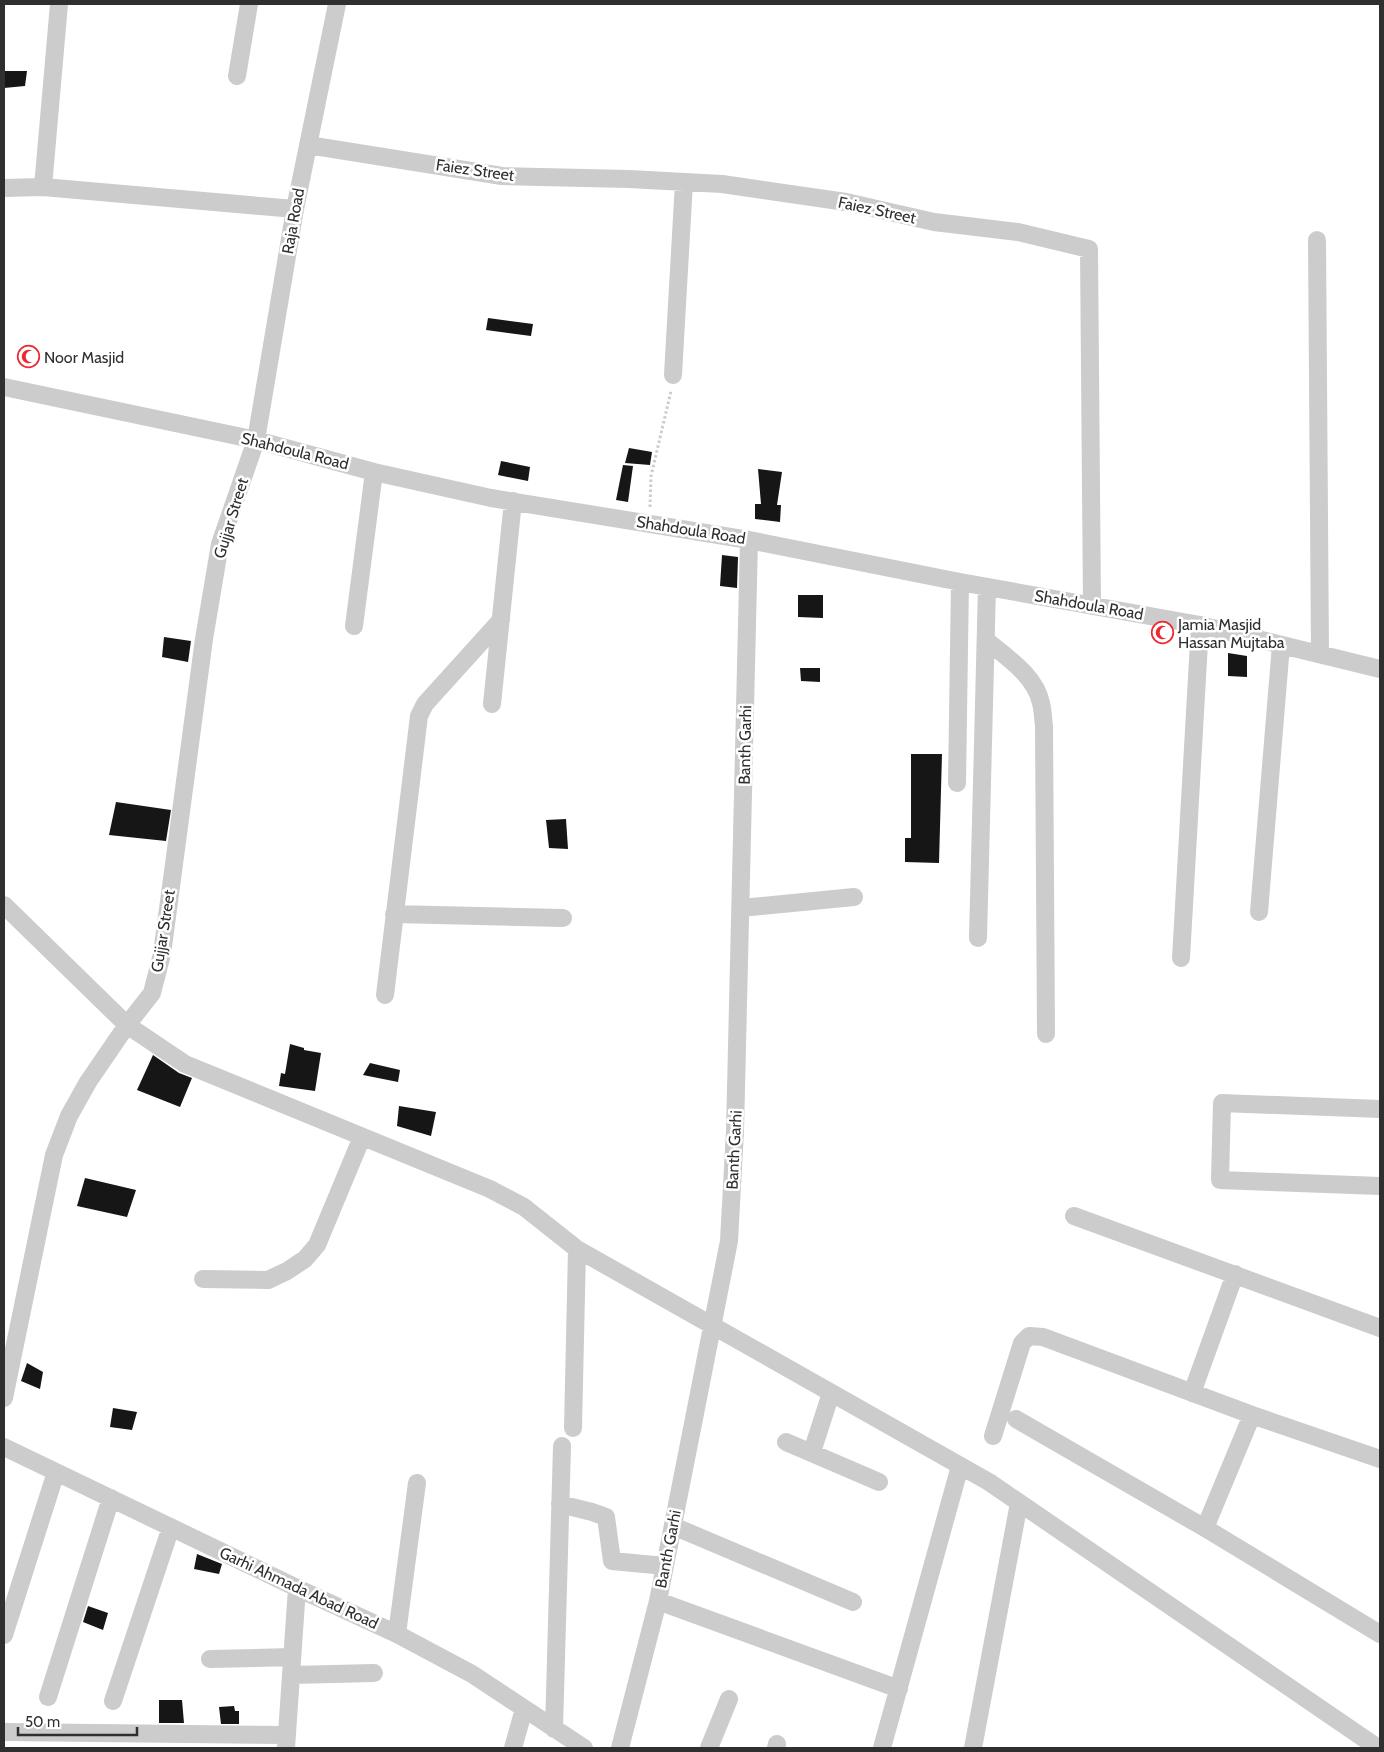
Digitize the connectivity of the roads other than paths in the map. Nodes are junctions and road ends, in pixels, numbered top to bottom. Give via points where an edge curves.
1 (59, 4) edge
2 (249, 4) edge
3 (338, 4) edge
4 (237, 76) dead end
5 (308, 145) junction
6 (684, 182) junction
7 (43, 187) junction
8 (4, 188) edge
9 (295, 209) junction
10 (1317, 240) dead end
11 (673, 375) road end
12 (4, 387) edge
13 (256, 440) junction
14 (374, 472) junction
15 (513, 501) junction
16 (750, 540) junction
17 (960, 582) junction
18 (987, 587) junction
19 (1092, 606) junction
20 (501, 620) junction
21 (1200, 625) junction
22 (354, 626) dead end
23 (986, 640) junction
24 (1281, 644) junction
25 (1320, 654) junction
26 (1380, 669) edge
27 (492, 704) dead end
28 (957, 783) dead end
29 (854, 897) dead end
30 (4, 905) edge
31 (741, 908) junction
32 (1259, 912) dead end
33 (394, 914) junction
34 (563, 918) dead end
35 (978, 938) dead end
36 (1181, 958) dead end
37 (385, 995) dead end
38 (127, 1025) junction
39 (1046, 1034) dead end
40 (1380, 1109) edge
41 (362, 1137) junction
42 (1380, 1186) edge
43 (1074, 1216) dead end
44 (578, 1250) junction
45 (1234, 1274) junction
46 (203, 1279) dead end
47 (713, 1325) junction
48 (1380, 1328) edge
49 (831, 1393) junction
50 (1192, 1393) junction
51 (4, 1398) edge
52 (1252, 1415) junction
53 (1016, 1419) dead end
54 (573, 1428) dead end
55 (993, 1436) dead end
56 (786, 1442) dead end
57 (562, 1446) dead end
58 (4, 1447) edge
59 (812, 1452) junction
60 (1380, 1459) edge
61 (960, 1466) junction
62 (56, 1472) junction
63 (879, 1482) dead end
64 (417, 1483) dead end
65 (111, 1498) junction
66 (1019, 1503) junction
67 (560, 1504) junction
68 (673, 1526) junction
69 (171, 1527) junction
70 (1205, 1528) junction
71 (665, 1566) junction
72 (297, 1588) junction
73 (658, 1600) junction
74 (853, 1602) dead end
75 (397, 1634) junction
76 (1380, 1634) edge
77 (4, 1635) edge
78 (292, 1656) junction
79 (210, 1660) dead end
80 (374, 1673) dead end
81 (291, 1675) junction
82 (899, 1689) junction
83 (48, 1697) dead end
84 (729, 1699) dead end
85 (113, 1700) dead end
86 (524, 1709) junction
87 (554, 1729) junction
88 (4, 1732) edge
89 (286, 1742) edge
90 (513, 1748) edge
91 (584, 1748) edge
92 (620, 1748) edge
93 (709, 1748) edge
94 (882, 1748) edge
95 (973, 1748) edge
96 (1378, 1748) edge

1 - 7 street
2 - 4 street
3 - 5 street, Raja Road
5 - 6 street, Faiez Street via 502,176
5 - 9 street, Raja Road
6 - 11 street
6 - 19 street, Faiez Street via 722,184 846,202 934,222 1018,232 1090,249
7 - 8 street
7 - 9 street
9 - 13 street, Raja Road
10 - 25 street
12 - 13 street, Shahdoula Road
13 - 14 street, Shahdoula Road
13 - 38 street, Gujjar Street via 220,544 204,639 162,954 152,993
14 - 15 street, Shahdoula Road
14 - 22 street
15 - 16 street, Shahdoula Road
15 - 20 street
16 - 17 street, Shahdoula Road
16 - 31 street, Banth Garhi
17 - 18 street, Shahdoula Road
17 - 28 street
18 - 19 street, Shahdoula Road
18 - 23 street
19 - 21 street, Shahdoula Road
20 - 27 street
20 - 33 street via 425,704 419,716
21 - 24 street, Shahdoula Road
21 - 36 street
23 - 35 street
23 - 39 street via 1023,672 1041,702 1044,726
24 - 25 street, Shahdoula Road
24 - 32 street
25 - 26 street, Shahdoula Road
29 - 31 street
30 - 38 street
31 - 47 street, Banth Garhi via 729,1241
33 - 34 street
33 - 37 street
38 - 41 street via 185,1064
38 - 51 street, Gujjar Street via 88,1082 69,1116 54,1155
40 - 42 street via 1222,1104 1220,1180
41 - 44 street via 524,1207
41 - 46 street via 317,1245 305,1259 268,1280
43 - 45 street
44 - 47 street
44 - 54 street
45 - 48 street
45 - 50 street
47 - 49 street
47 - 68 street, Banth Garhi
49 - 59 street
49 - 61 street
50 - 52 street
50 - 55 street via 1043,1337 1029,1336 1022,1343
52 - 60 street
52 - 70 street
53 - 70 street
56 - 59 street
57 - 67 street
58 - 62 street, Garhi Ahmada Abad Road
59 - 63 street
61 - 66 street
61 - 82 street
62 - 65 street, Garhi Ahmada Abad Road
62 - 77 street
64 - 75 street
65 - 69 street, Garhi Ahmada Abad Road
65 - 83 street
66 - 95 street
66 - 96 street
67 - 71 street via 606,1517 612,1561
67 - 87 street
68 - 71 street, Banth Garhi
68 - 74 street
69 - 72 street, Garhi Ahmada Abad Road
69 - 85 street
70 - 76 street
71 - 73 street, Banth Garhi
72 - 75 street, Garhi Ahmada Abad Road
72 - 78 street
73 - 82 street
73 - 92 street, Banth Garhi
75 - 86 street, Garhi Ahmada Abad Road via 472,1674
78 - 79 street
78 - 81 street
80 - 81 street
81 - 89 street
82 - 94 street
84 - 93 street
86 - 87 street, Garhi Ahmada Abad Road
86 - 90 street
87 - 91 street, Garhi Ahmada Abad Road
88 - 89 street

